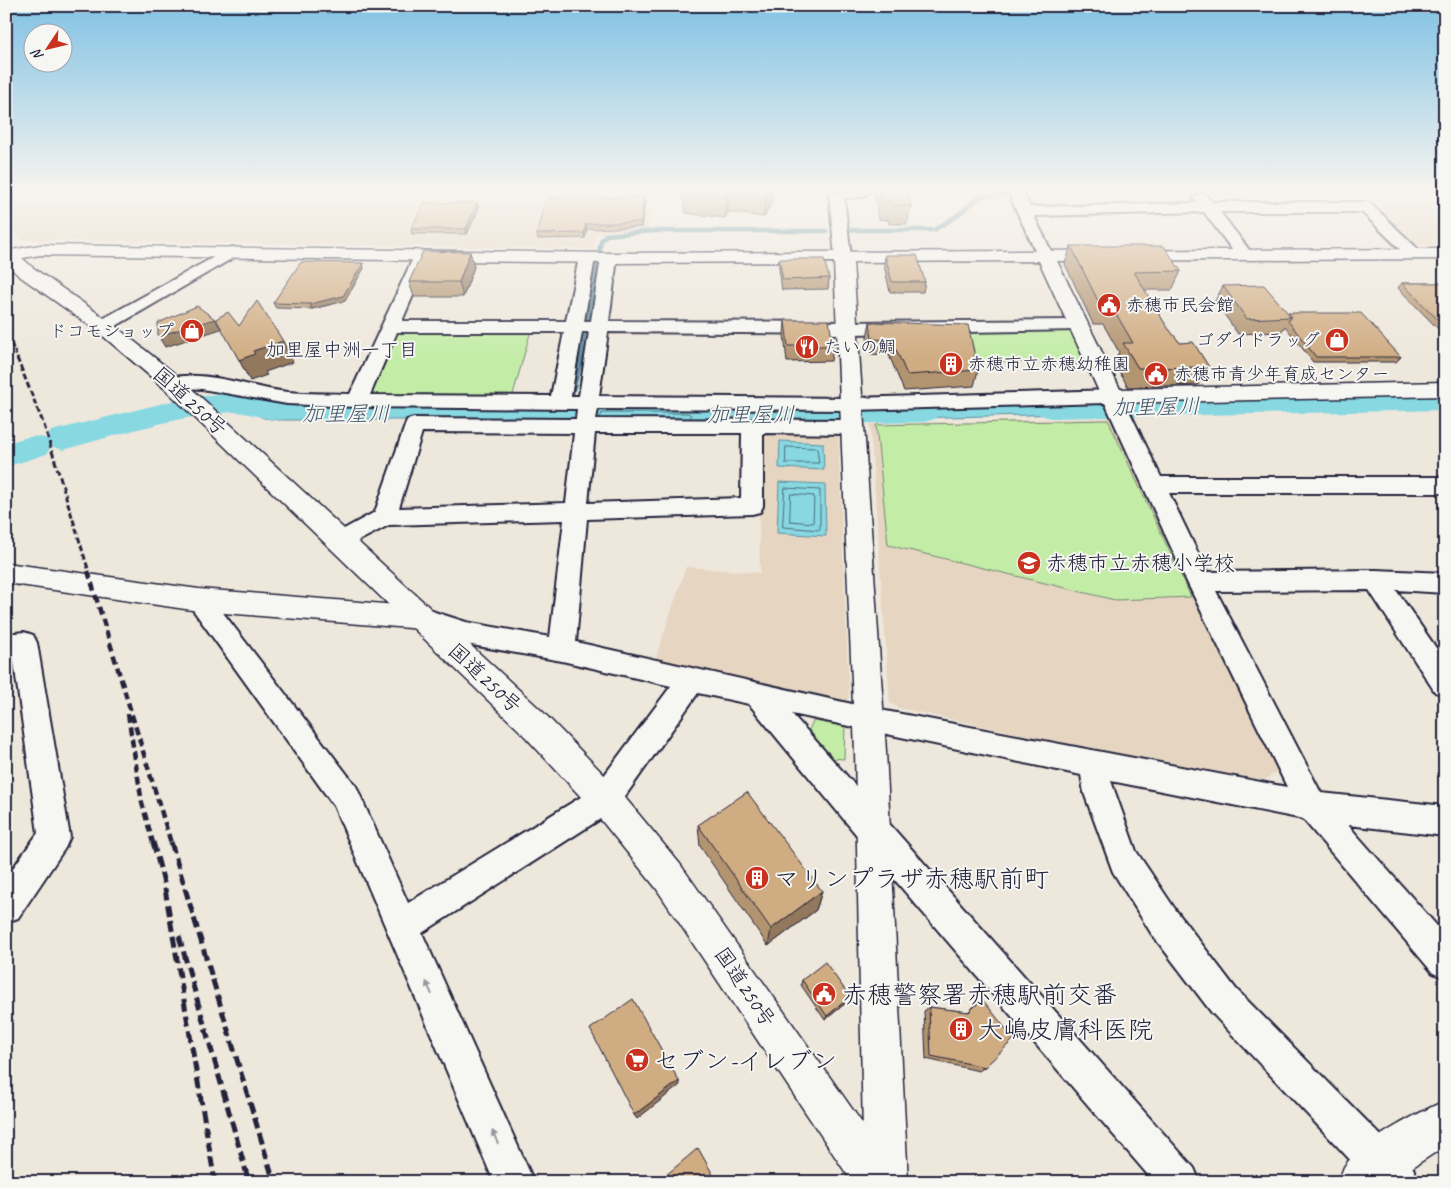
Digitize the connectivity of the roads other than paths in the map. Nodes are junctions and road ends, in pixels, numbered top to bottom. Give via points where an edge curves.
1 (842, 247) edge
2 (1041, 247) edge
3 (1239, 247) edge
4 (1408, 247) edge
5 (232, 252) junction
6 (1415, 254) junction
7 (1445, 254) edge
8 (8, 255) edge
9 (1245, 255) junction
10 (422, 256) junction
11 (843, 256) junction
12 (1045, 256) junction
13 (598, 258) junction
14 (1077, 325) junction
15 (103, 326) junction
16 (391, 326) junction
17 (575, 328) junction
18 (599, 328) junction
19 (850, 328) junction
20 (178, 388) junction
21 (1445, 389) edge
22 (357, 401) junction
23 (1116, 405) junction
24 (579, 409) junction
25 (853, 415) junction
26 (753, 427) junction
27 (1445, 484) edge
28 (1153, 485) junction
29 (576, 511) junction
30 (385, 517) junction
31 (340, 541) junction
32 (6, 573) edge
33 (1376, 580) junction
34 (1199, 582) junction
35 (1445, 583) edge
36 (199, 600) junction
37 (422, 618) junction
38 (6, 645) edge
39 (562, 650) junction
40 (692, 680) junction
41 (1445, 684) edge
42 (757, 694) junction
43 (870, 720) junction
44 (1093, 764) junction
45 (605, 798) junction
46 (1312, 806) junction
47 (1445, 821) edge
48 (875, 833) junction
49 (6, 906) edge
50 (402, 926) junction
51 (1445, 961) edge
52 (1445, 1122) edge
53 (1379, 1175) edge
54 (514, 1182) edge
55 (878, 1182) edge
56 (886, 1182) edge
57 (1180, 1182) edge

1 - 11 street
2 - 12 street
3 - 9 street
4 - 6 street
5 - 8 main road via 40,250
5 - 10 main road
5 - 15 street
6 - 7 main road
6 - 9 main road
8 - 15 main road, 国道250号
9 - 12 main road
10 - 13 main road
10 - 16 street
11 - 12 main road
11 - 13 main road
11 - 19 main road
12 - 14 main road
13 - 17 street
13 - 18 street
14 - 19 street
14 - 23 main road
15 - 20 main road, 国道250号
16 - 17 street
16 - 22 street
17 - 18 street
17 - 24 street
18 - 19 street
18 - 24 street
19 - 25 main road
20 - 22 street via 202,383 287,398
20 - 31 main road, 国道250号
21 - 23 main road
22 - 24 street
23 - 25 street
23 - 28 street
24 - 25 street
24 - 26 street
24 - 29 street
24 - 30 street via 414,425
25 - 26 street
25 - 43 main road
26 - 29 street via 752,506
27 - 28 street
28 - 34 street
29 - 30 street
29 - 39 street
30 - 31 street
31 - 37 main road, 国道250号
32 - 36 main road
33 - 34 street
33 - 35 street
33 - 41 street
34 - 46 street
36 - 37 main road
36 - 50 street via 345,796
37 - 39 street via 466,633
37 - 45 main road, 国道250号 via 531,721
38 - 49 street via 24,643 54,837
39 - 40 street
40 - 42 street
40 - 45 street
42 - 43 street
42 - 48 street
43 - 44 street
43 - 48 main road
44 - 46 street
44 - 53 street via 1099,793 1124,861 1163,921 1224,1001
45 - 50 street
45 - 55 main road, 国道250号 via 668,876
46 - 47 street
46 - 51 street
48 - 56 main road
48 - 57 street
54 -> 50 street
52 - 53 main road

